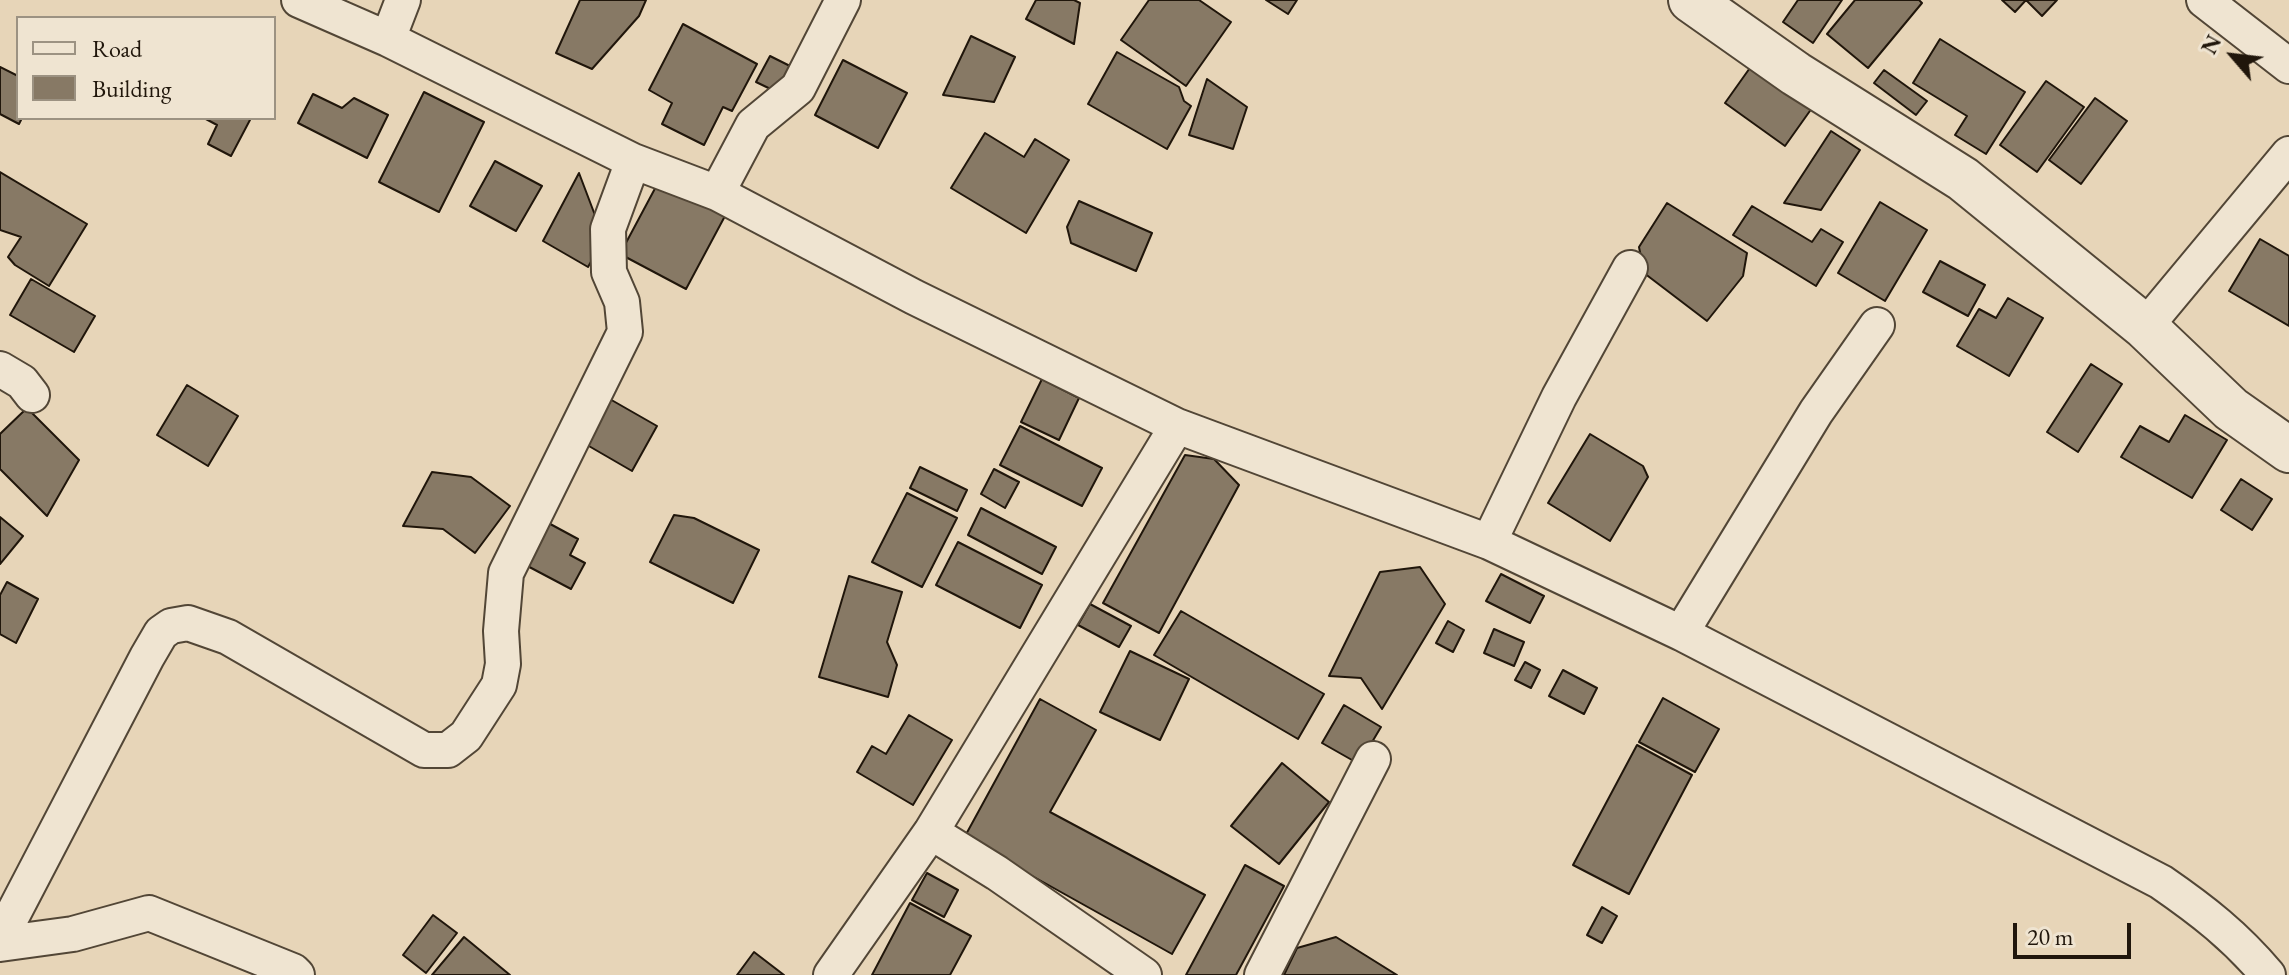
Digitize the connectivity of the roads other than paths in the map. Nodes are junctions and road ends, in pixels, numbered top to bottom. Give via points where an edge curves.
1 (299, 0) edge
2 (403, 0) edge
3 (843, 0) edge
4 (1691, 0) edge
5 (2204, 0) edge
6 (388, 39) junction
7 (2289, 66) edge
8 (2289, 154) edge
9 (633, 161) junction
10 (717, 193) junction
11 (1630, 268) dead end
12 (1877, 325) dead end
13 (2145, 327) junction
14 (0, 369) edge
15 (32, 395) dead end
16 (1177, 426) junction
17 (2289, 450) edge
18 (1489, 542) junction
19 (1681, 633) junction
20 (1373, 759) dead end
21 (931, 832) junction
22 (0, 942) edge
23 (297, 975) edge
24 (831, 975) edge
25 (1144, 975) edge
26 (1262, 975) edge
27 (2268, 975) edge

1 - 6 street
2 - 6 street
3 - 10 street via 798,88 753,125
4 - 13 street via 1796,74 1963,179
5 - 7 street
6 - 9 street
8 - 13 street
9 - 10 street
9 - 22 street via 608,229 609,272 622,302 625,332 506,573 499,685 466,736 448,750 424,750 228,637 188,623 171,626 147,657
10 - 16 street
11 - 18 street via 1559,397
12 - 19 street via 1816,412
13 - 17 street via 2231,409
14 - 15 street
16 - 18 street
16 - 21 street
18 - 19 street
19 - 27 street via 2161,882 2241,943
20 - 26 street
21 - 24 street
21 - 25 street
22 - 23 street via 73,934 149,913

